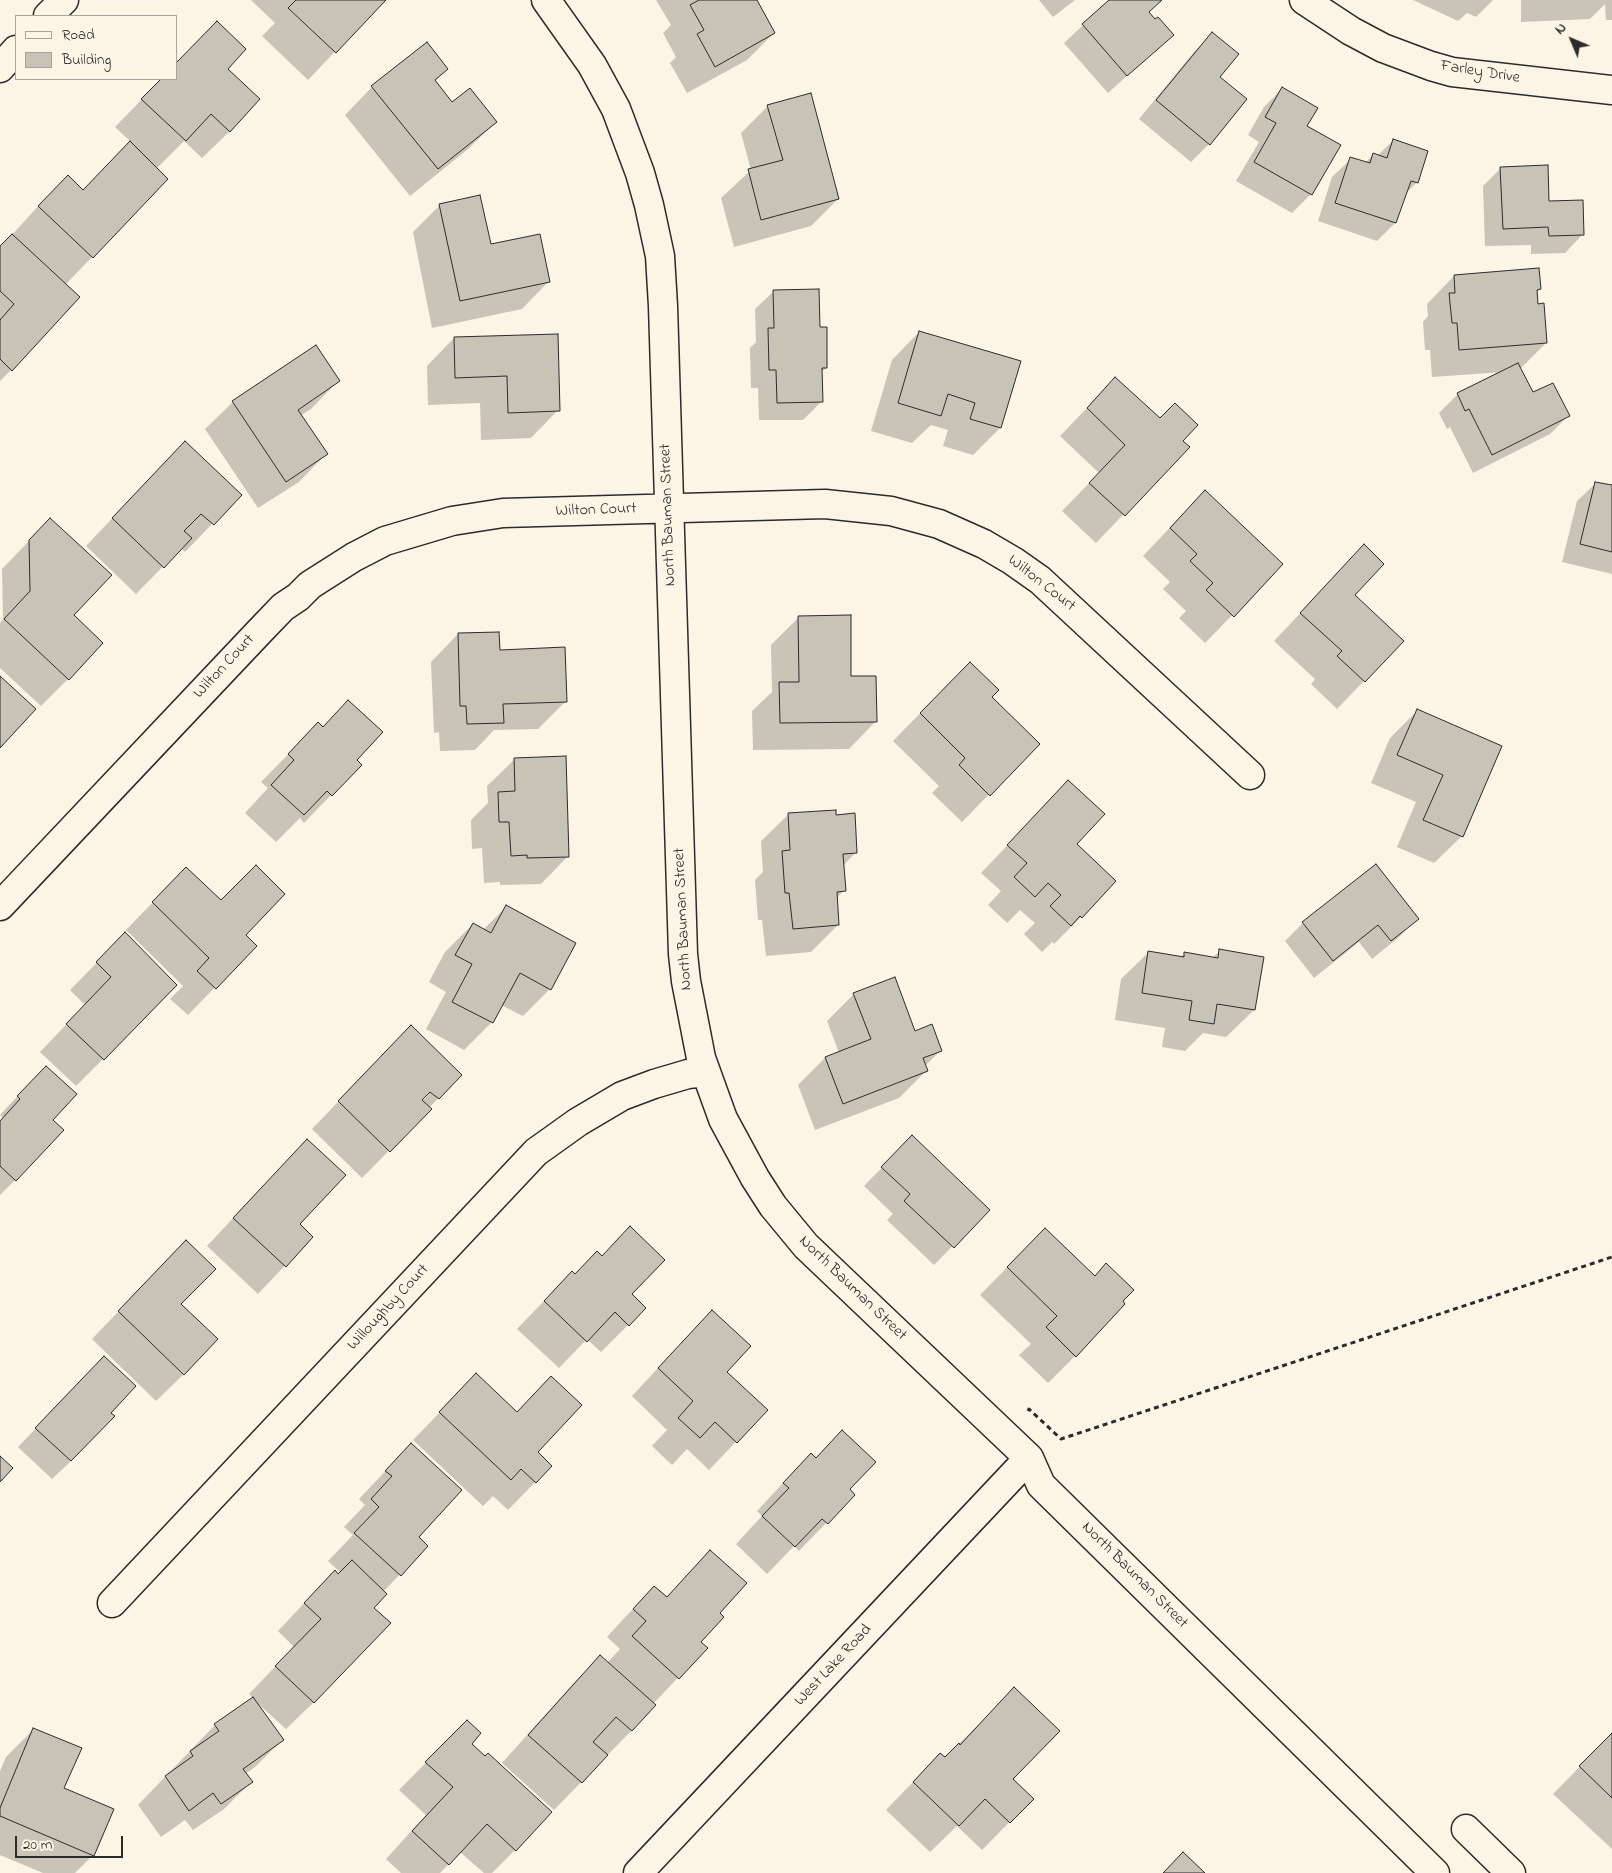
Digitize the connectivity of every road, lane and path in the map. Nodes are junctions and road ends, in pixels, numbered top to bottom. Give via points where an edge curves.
1 (64, 0) edge
2 (546, 0) edge
3 (1304, 0) edge
4 (49, 15) edge
5 (15, 51) edge
6 (0, 68) edge
7 (1612, 90) edge
8 (669, 508) junction
9 (1250, 776) dead end
10 (0, 906) edge
11 (706, 1072) junction
12 (1612, 1257) edge
13 (1005, 1435) junction
14 (1029, 1458) junction
15 (112, 1603) dead end
16 (1466, 1829) dead end
17 (638, 1873) edge
18 (1435, 1873) edge
19 (1511, 1873) edge

1 - 4 street
2 - 8 street, North Bauman Street via 609,94 650,206 660,256
3 - 7 street, Farley Drive via 1351,31 1431,66 1452,72
5 - 6 street
8 - 9 street, Wilton Court via 825,504 874,508 938,524 984,544 1047,585
8 - 10 street, Wilton Court via 486,514 385,541 354,557 283,607
8 - 11 street, North Bauman Street via 683,954 695,1033
11 - 13 street, North Bauman Street via 738,1149 773,1206 819,1260
11 - 15 street, Willoughby Court via 663,1081 622,1096 536,1152
12 - 13 path via 1061,1438 1029,1409
13 - 14 street, North Bauman Street
14 - 17 street, West Lake Road
14 - 18 street, North Bauman Street via 1041,1485
16 - 19 street

